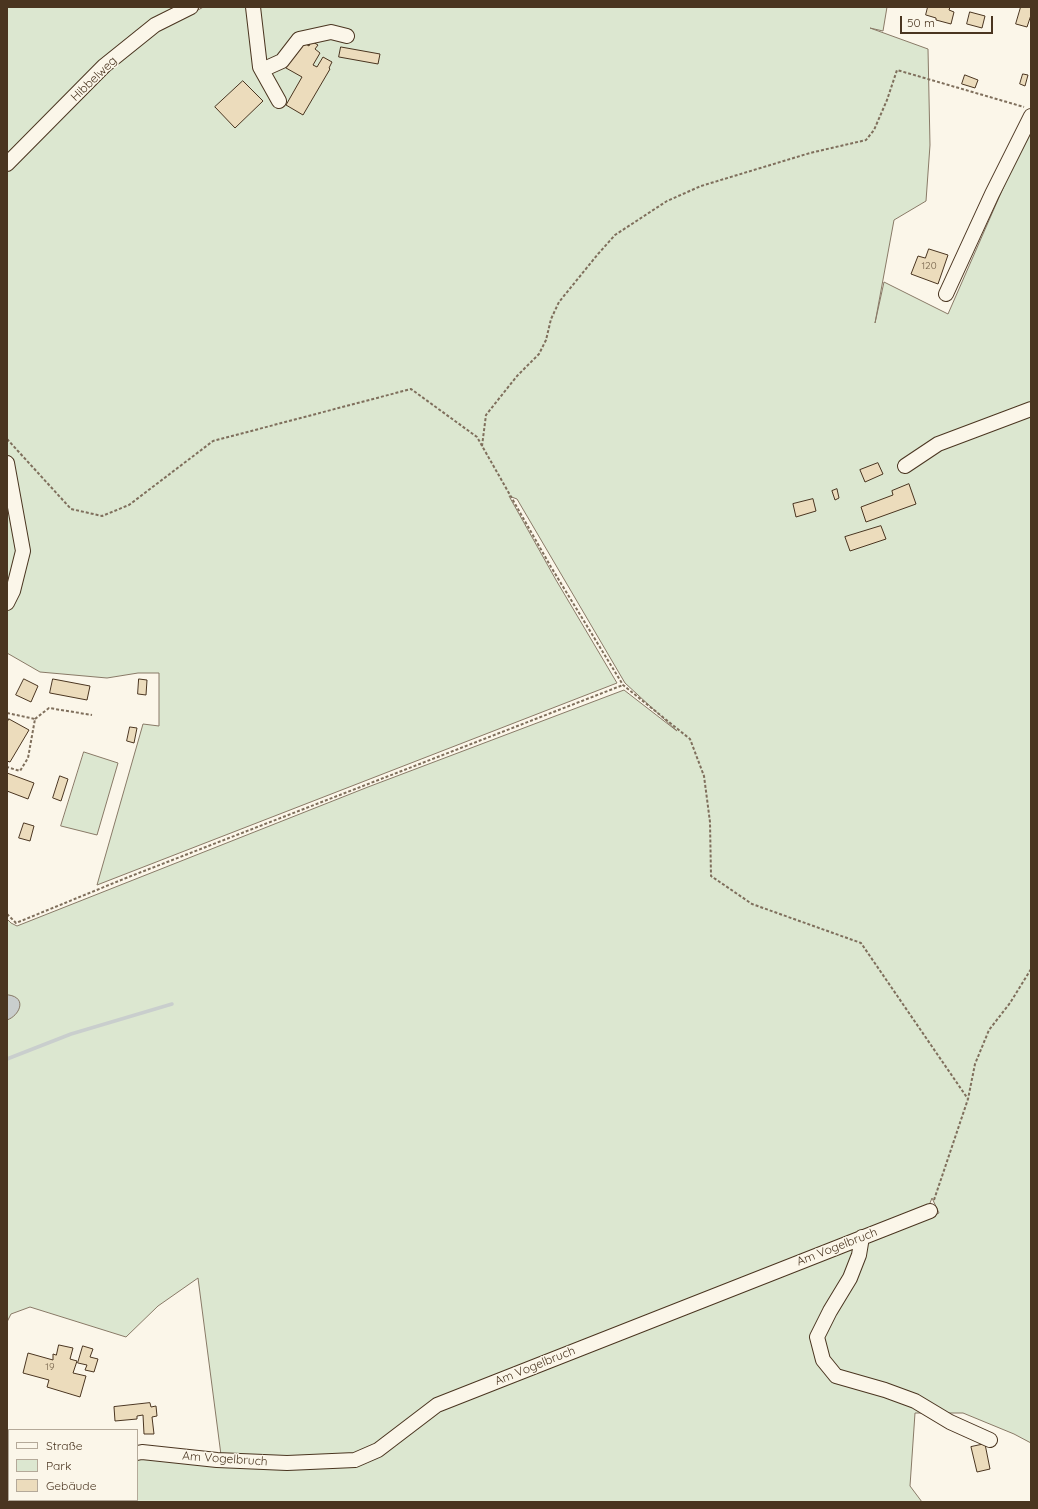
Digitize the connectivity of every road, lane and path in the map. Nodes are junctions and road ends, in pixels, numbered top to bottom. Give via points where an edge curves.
1 (191, 7) edge
2 (253, 7) edge
3 (347, 36) dead end
4 (262, 70) junction
5 (279, 101) dead end
6 (1031, 109) edge
7 (1031, 116) edge
8 (7, 164) edge
9 (946, 294) dead end
10 (1031, 409) edge
11 (7, 439) edge
12 (482, 447) junction
13 (7, 463) edge
14 (905, 466) dead end
15 (7, 603) edge
16 (623, 685) junction
17 (7, 713) edge
18 (92, 715) dead end
19 (35, 719) junction
20 (7, 767) edge
21 (7, 914) edge
22 (1031, 969) edge
23 (968, 1099) junction
24 (930, 1211) joint
25 (862, 1237) junction
26 (990, 1440) dead end
27 (138, 1453) edge

1 - 8 street, Hibbelweg via 155,25 104,66
2 - 4 street
3 - 4 street via 331,32 299,39 282,61
4 - 5 street
6 - 12 path via 897,70 874,130 866,140 810,153 701,186 666,201 616,235 559,302 539,354 517,376 486,415
7 - 9 street
10 - 14 street via 938,444
11 - 12 path via 71,509 102,516 129,505 213,441 411,389 476,437
12 - 16 path
13 - 15 street via 22,551 13,591
16 - 21 path via 16,923
16 - 23 path via 690,739 704,776 710,822 711,876 752,904 861,944
17 - 19 path
18 - 19 path via 49,708
19 - 20 path via 28,758 20,771
22 - 23 path via 989,1030 976,1064
23 - 24 path
24 - 25 street, Am Vogelbruch
25 - 26 street via 859,1255 850,1278 817,1338 823,1360 836,1376 915,1401 950,1422
25 - 27 street, Am Vogelbruch via 437,1404 378,1450 355,1460 218,1460

